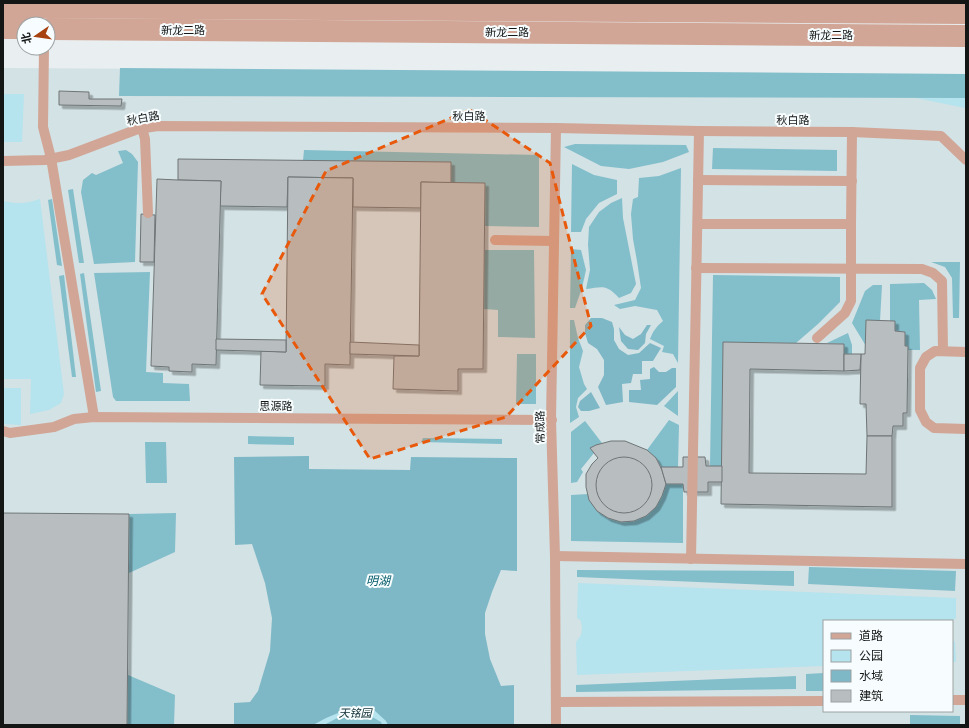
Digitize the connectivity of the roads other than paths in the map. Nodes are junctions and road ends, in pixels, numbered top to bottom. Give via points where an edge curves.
1 (3, 6) edge
2 (45, 11) edge
3 (966, 13) edge
4 (3, 28) edge
5 (16, 28) edge
6 (56, 29) edge
7 (966, 36) edge
8 (44, 56) edge
9 (142, 128) junction
10 (556, 128) junction
11 (699, 131) junction
12 (852, 132) junction
13 (51, 158) junction
14 (966, 160) edge
15 (3, 161) edge
16 (698, 180) junction
17 (852, 181) junction
18 (148, 213) dead end
19 (698, 224) junction
20 (851, 224) junction
21 (495, 240) dead end
22 (554, 241) junction
23 (696, 268) junction
24 (851, 269) junction
25 (817, 338) dead end
26 (942, 351) junction
27 (966, 352) edge
28 (94, 417) junction
29 (552, 420) junction
30 (966, 430) edge
31 (3, 431) edge
32 (555, 556) junction
33 (691, 559) junction
34 (966, 564) edge
35 (953, 700) edge
36 (966, 700) edge
37 (823, 701) edge
38 (556, 702) junction
39 (556, 725) edge

1 - 2 street, 新龙二路
2 - 3 street, 新龙二路
4 - 5 street
6 - 7 street, 新龙二路
8 - 13 lane via 43,128
9 - 10 lane, 秋白路
9 - 13 lane, 秋白路 via 69,155
9 - 18 lane via 145,139
10 - 11 lane, 秋白路
10 - 22 lane, 常成路
11 - 12 lane, 秋白路
11 - 16 lane
12 - 14 lane, 秋白路 via 941,136
12 - 17 lane
13 - 15 lane, 秋白路
13 - 28 lane
16 - 17 lane
16 - 19 lane
17 - 20 lane
19 - 20 lane
19 - 23 lane
20 - 24 lane
21 - 22 lane
22 - 29 lane, 常成路
23 - 24 lane
23 - 33 lane
24 - 25 lane via 851,301 845,313
24 - 26 lane via 922,269 933,273 942,281
26 - 27 lane
26 - 30 lane via 935,351 926,357 920,368 920,410 926,422 934,428
28 - 29 lane, 思源路
28 - 31 lane, 思源路 via 74,419 54,427
29 - 32 lane, 常成路
32 - 33 lane
32 - 38 lane, 常成路
33 - 34 lane
35 - 36 lane
37 - 38 lane
38 - 39 lane, 常成路

